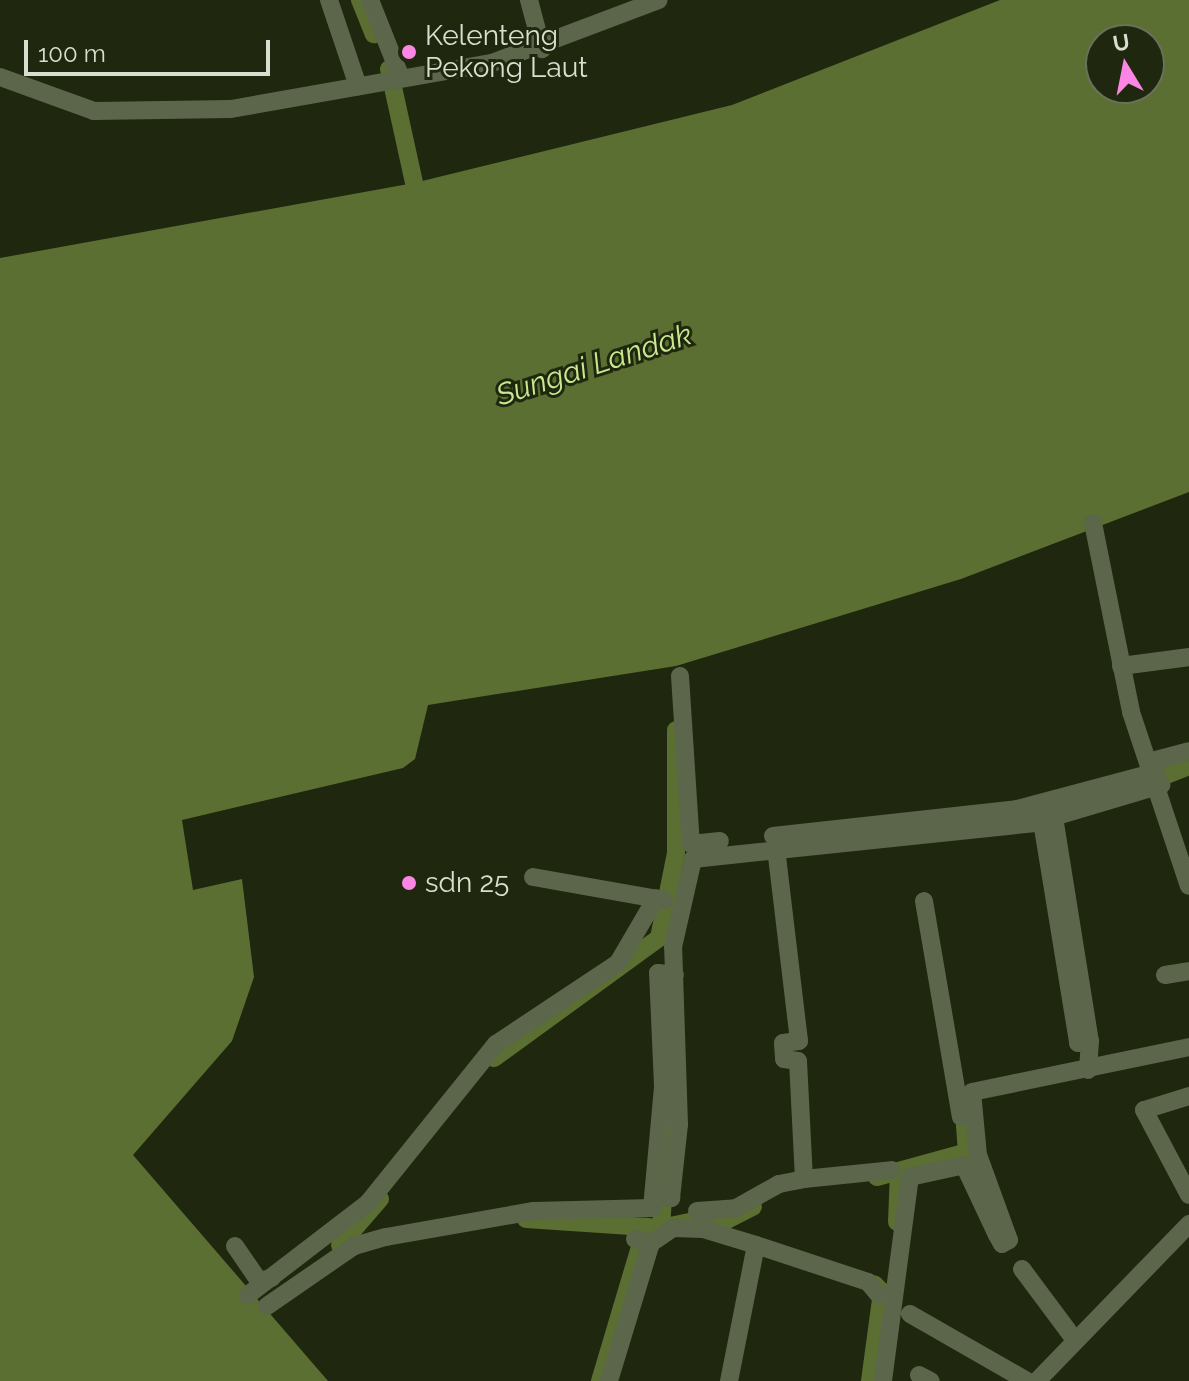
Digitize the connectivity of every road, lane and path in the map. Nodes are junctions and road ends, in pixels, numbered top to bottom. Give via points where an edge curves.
1 (329, 0) edge
2 (370, 0) edge
3 (529, 0) edge
4 (659, 0) edge
5 (542, 49) junction
6 (0, 77) edge
7 (401, 78) junction
8 (358, 86) junction
9 (1093, 523) dead end
10 (1189, 657) edge
11 (1121, 666) junction
12 (680, 676) dead end
13 (1189, 751) edge
14 (1157, 775) junction
15 (1118, 791) junction
16 (1050, 819) junction
17 (940, 825) junction
18 (840, 836) junction
19 (776, 848) junction
20 (692, 852) junction
21 (533, 877) dead end
22 (1189, 886) edge
23 (656, 898) junction
24 (924, 901) dead end
25 (683, 904) junction
26 (1189, 971) edge
27 (1165, 975) dead end
28 (1189, 1047) edge
29 (1088, 1070) junction
30 (1189, 1096) edge
31 (970, 1131) junction
32 (892, 1170) dead end
33 (804, 1179) junction
34 (1189, 1195) edge
35 (701, 1216) junction
36 (1189, 1224) edge
37 (756, 1245) junction
38 (235, 1246) dead end
39 (1022, 1269) dead end
40 (272, 1278) junction
41 (878, 1294) dead end
42 (248, 1295) dead end
43 (267, 1306) dead end
44 (910, 1314) dead end
45 (1075, 1340) junction
46 (609, 1381) edge
47 (729, 1381) edge
48 (883, 1381) edge
49 (1027, 1381) edge
50 (1037, 1381) edge

1 - 8 street
2 - 7 street
3 - 5 street
4 - 5 street
5 - 7 street
6 - 8 street via 72,105 119,113 231,109
7 - 8 street
9 - 11 street
10 - 11 street
11 - 14 street
12 - 20 street
13 - 14 street
14 - 15 street
14 - 22 street
15 - 16 street
15 - 17 street
16 - 17 street
16 - 29 street via 1090,1041
17 - 18 street
18 - 19 street
18 - 20 street
19 - 20 street
19 - 33 street via 799,1041 783,1043 784,1059 798,1061
20 - 25 street
21 - 23 street
23 - 25 street
23 - 40 street via 623,971 496,1044 368,1203
24 - 31 street
25 - 43 street via 666,974 671,1087 664,1196 652,1208 534,1211 354,1246
26 - 27 street
28 - 29 street
29 - 31 street via 975,1090
30 - 34 street via 1144,1110
31 - 48 street via 1007,1242 964,1165 910,1177
32 - 33 street
33 - 35 street via 779,1184 736,1208
35 - 37 street
35 - 46 street via 643,1241
36 - 45 street
37 - 41 street via 868,1282
37 - 47 street
38 - 40 street via 259,1281
39 - 45 street
40 - 42 street
44 - 49 street
45 - 50 street

